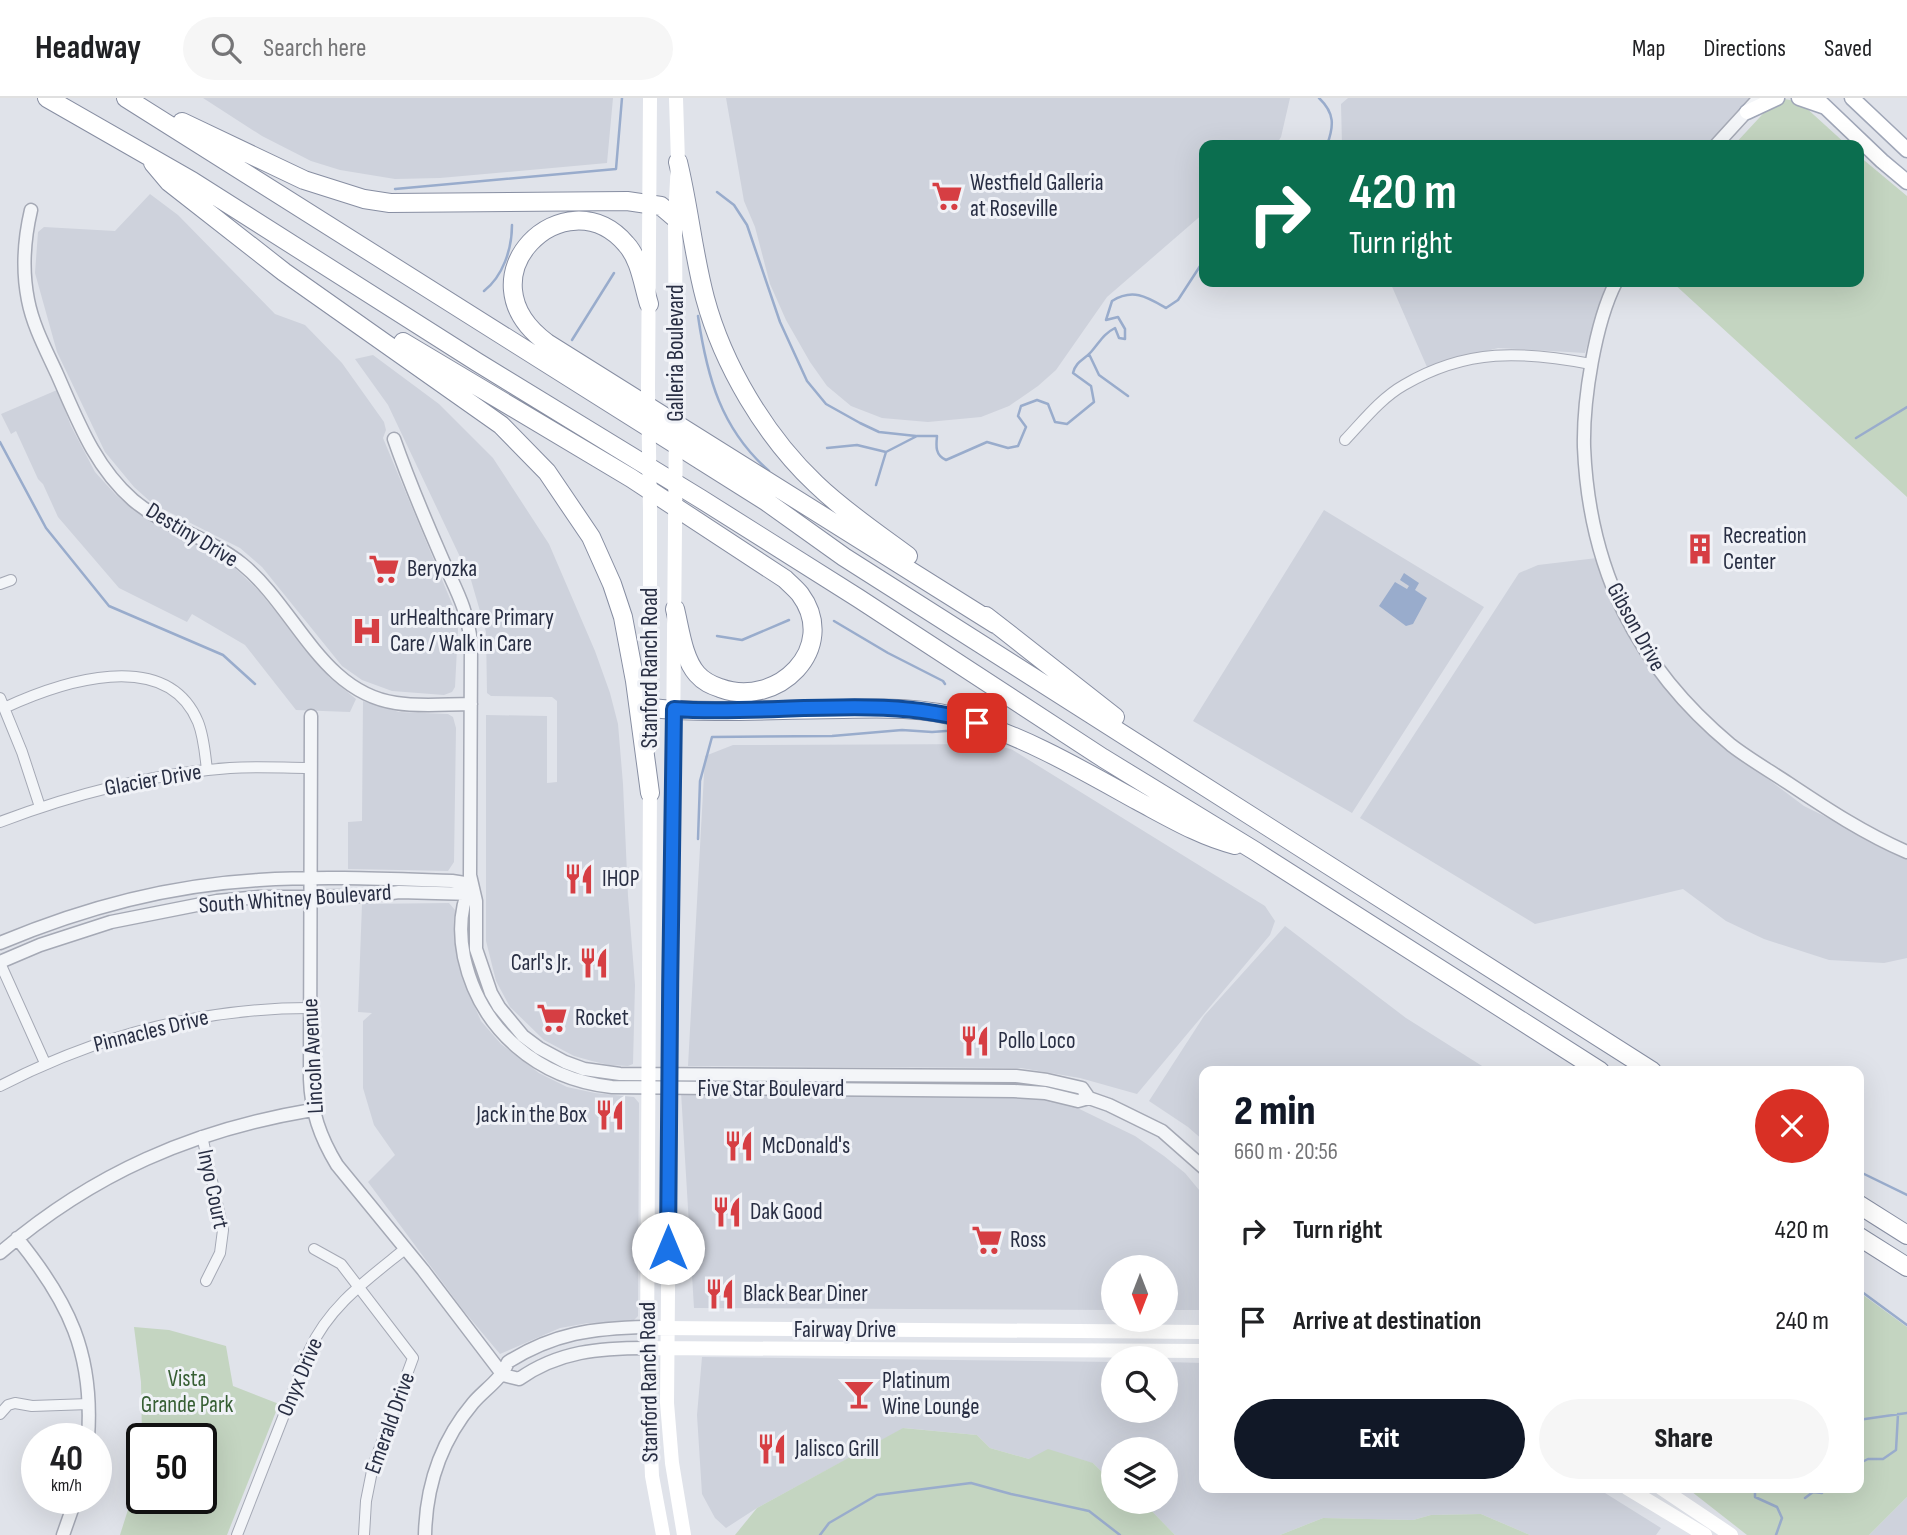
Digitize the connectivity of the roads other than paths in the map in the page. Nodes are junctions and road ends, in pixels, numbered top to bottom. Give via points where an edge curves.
1 (47, 98) edge
2 (127, 98) edge
3 (650, 98) edge
4 (676, 98) edge
5 (1759, 98) edge
6 (1777, 98) edge
7 (1799, 98) edge
8 (1852, 98) edge
9 (1820, 102) edge
10 (1749, 105) edge
11 (1720, 140) edge
12 (1861, 140) edge
13 (1864, 142) edge
14 (1907, 150) edge
15 (146, 154) junction
16 (678, 162) junction
17 (1907, 182) edge
18 (650, 203) junction
19 (31, 210) dead end
20 (675, 218) junction
21 (1613, 287) edge
22 (649, 304) junction
23 (334, 307) junction
24 (1591, 364) junction
25 (394, 439) dead end
26 (1345, 440) dead end
27 (11, 580) dead end
28 (0, 584) edge
29 (675, 609) junction
30 (995, 624) junction
31 (2, 703) edge
32 (471, 704) junction
33 (650, 708) junction
34 (674, 709) junction
35 (310, 716) dead end
36 (1168, 763) junction
37 (310, 768) junction
38 (207, 770) junction
39 (650, 793) junction
40 (40, 807) junction
41 (0, 822) edge
42 (1255, 850) junction
43 (1907, 852) edge
44 (310, 878) junction
45 (470, 890) junction
46 (310, 896) junction
47 (0, 943) edge
48 (0, 963) edge
49 (467, 970) junction
50 (491, 993) junction
51 (310, 1008) junction
52 (528, 1057) junction
53 (565, 1062) junction
54 (46, 1063) junction
55 (1592, 1066) edge
56 (1644, 1066) edge
57 (765, 1074) junction
58 (648, 1081) junction
59 (669, 1082) junction
60 (0, 1086) edge
61 (765, 1089) junction
62 (1089, 1098) junction
63 (313, 1110) junction
64 (202, 1136) junction
65 (1199, 1162) edge
66 (1864, 1208) edge
67 (1907, 1235) edge
68 (17, 1238) junction
69 (1864, 1240) edge
70 (314, 1249) dead end
71 (405, 1249) junction
72 (0, 1253) edge
73 (1907, 1267) edge
74 (206, 1281) dead end
75 (360, 1286) junction
76 (647, 1327) junction
77 (668, 1328) junction
78 (911, 1331) junction
79 (1199, 1332) edge
80 (647, 1348) junction
81 (667, 1348) junction
82 (912, 1349) junction
83 (1199, 1351) edge
84 (503, 1375) junction
85 (89, 1404) junction
86 (0, 1414) edge
87 (88, 1423) edge
88 (1635, 1493) edge
89 (1668, 1493) edge
90 (70, 1514) edge
91 (63, 1535) edge
92 (237, 1535) edge
93 (364, 1535) edge
94 (425, 1535) edge
95 (663, 1535) edge
96 (684, 1535) edge
97 (1705, 1535) edge
98 (1731, 1535) edge

1 - 15 highway
2 - 18 highway via 304,180 349,196 390,203
2 - 36 highway via 766,502 844,557
3 - 18 main road, Galleria Boulevard
4 - 16 main road, Galleria Boulevard
5 - 10 street
6 - 10 main road
7 - 9 main road
8 - 14 main road
9 - 12 main road
10 - 11 street
13 - 17 main road
15 - 23 highway via 169,182
15 - 42 highway
16 - 20 main road, Galleria Boulevard
16 - 30 highway via 713,321 742,384 771,431 817,485
18 - 20 highway
18 - 22 main road, Galleria Boulevard
19 - 32 street, Destiny Drive via 24,260 35,326 86,438 119,486 159,519 215,545 243,565 347,683 399,704
20 - 29 main road, Galleria Boulevard, bridge
21 - 24 street, Gibson Drive
22 - 30 highway via 627,244 593,223 568,222 546,229 519,257 513,283 518,311 526,326 547,344
22 - 33 main road, Stanford Ranch Road, bridge
23 - 29 highway via 631,478 773,570 801,595 811,616 812,637 805,658 777,686 755,693 729,691 706,683 692,668
23 - 39 highway via 501,425 547,472 577,513 601,557 623,617
24 - 26 street via 1509,354 1445,366 1402,386
24 - 43 street, Gibson Drive via 1583,420 1593,526 1608,579 1630,624 1694,711 1733,746 1874,838
25 - 32 street, Five Star Boulevard via 463,603 471,643
27 - 28 street
29 - 34 main road, Stanford Ranch Road
30 - 36 highway via 1137,733
31 - 38 street via 109,677 153,680 175,691 192,711
31 - 40 street
32 - 45 street, Five Star Boulevard
33 - 34 highway
33 - 39 main road, Stanford Ranch Road
34 - 42 highway via 891,709 962,718 1063,760 1206,838
34 - 59 main road, Stanford Ranch Road
35 - 37 street, Lincoln Avenue
36 - 56 highway
37 - 38 street, Glacier Drive
37 - 44 street, Lincoln Avenue
38 - 40 street, Glacier Drive via 86,793
39 - 58 main road, Stanford Ranch Road
40 - 41 street, Glacier Drive
42 - 55 highway
44 - 45 street, South Whitney Boulevard via 452,881
44 - 46 street, Lincoln Avenue
44 - 47 street, South Whitney Boulevard via 214,884 136,897 71,915
45 - 46 street, South Whitney Boulevard
45 - 49 street, Five Star Boulevard via 462,903
45 - 50 street, Five Star Boulevard via 476,901 476,949
46 - 48 street, South Whitney Boulevard via 217,901 140,915 77,932
46 - 51 street, Lincoln Avenue
48 - 54 street
49 - 50 street via 474,971
49 - 52 street, Five Star Boulevard via 487,1015
50 - 53 street, Five Star Boulevard via 523,1036
51 - 54 street, Pinnacles Drive via 244,1010 178,1020
51 - 63 street, Lincoln Avenue
52 - 53 street via 535,1054
52 - 58 street, Five Star Boulevard via 580,1082 612,1087
53 - 58 street, Five Star Boulevard
54 - 60 street, Pinnacles Drive
57 - 59 street, Five Star Boulevard
57 - 61 street
57 - 62 street, Five Star Boulevard via 1016,1076 1082,1088
58 - 59 street, Five Star Boulevard
58 - 76 main road, Stanford Ranch Road
59 - 61 street, Five Star Boulevard
59 - 77 main road, Stanford Ranch Road
61 - 62 street, Five Star Boulevard via 1023,1091 1077,1101
62 - 65 street, Five Star Boulevard via 1162,1130
63 - 64 street
63 - 71 street, Lincoln Avenue via 337,1165
64 - 68 street via 113,1174
64 - 74 street, Inyo Court via 223,1230 220,1253
66 - 67 highway
68 - 72 street
68 - 85 street via 51,1282 72,1323
69 - 73 highway
70 - 75 street via 341,1264
71 - 75 street, Onyx Drive
71 - 84 street, Lincoln Avenue
75 - 92 street, Onyx Drive via 337,1307 314,1339
75 - 93 street, Emerald Drive via 413,1358 373,1466
76 - 77 main road, Fairway Drive
76 - 80 main road, Stanford Ranch Road
76 - 84 street, Fairway Drive via 586,1330 551,1340 508,1362
77 - 78 main road, Fairway Drive
77 - 81 main road, Stanford Ranch Road
78 - 79 main road, Fairway Drive
78 - 82 main road
80 - 81 main road, Fairway Drive
80 - 84 street, Fairway Drive via 580,1352 519,1379
80 - 95 main road, Stanford Ranch Road via 652,1476
81 - 82 main road, Fairway Drive
81 - 96 main road, Stanford Ranch Road via 668,1434
82 - 83 main road, Fairway Drive
84 - 94 street, Fairway Drive via 478,1397 448,1439 431,1485
85 - 86 street via 15,1403
85 - 87 street
88 - 97 main road
89 - 98 main road
90 - 91 street

